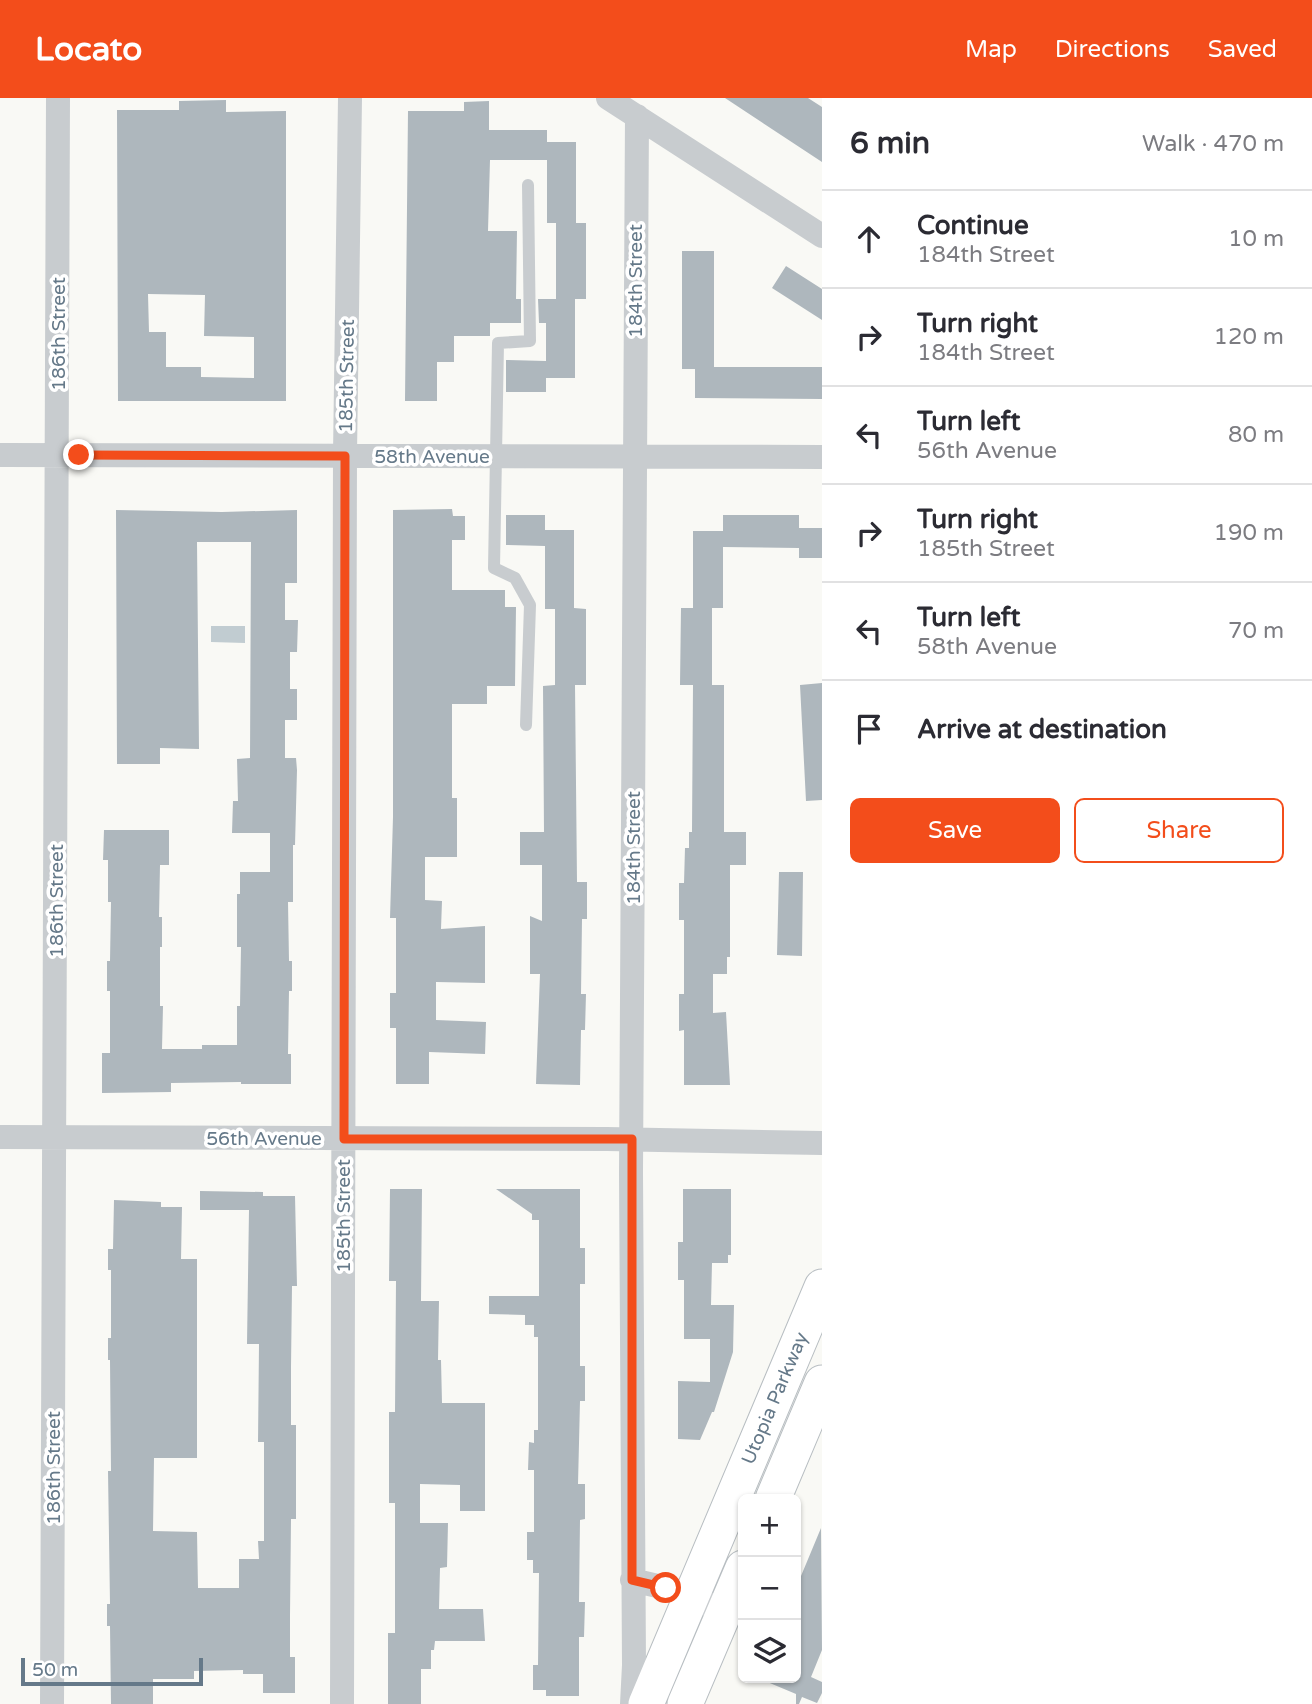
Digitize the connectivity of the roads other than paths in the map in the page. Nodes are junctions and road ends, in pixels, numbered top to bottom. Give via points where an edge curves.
1 (58, 98) edge
2 (350, 98) edge
3 (608, 98) edge
4 (637, 116) junction
5 (528, 185) dead end
6 (822, 236) edge
7 (0, 455) edge
8 (57, 455) junction
9 (345, 456) junction
10 (498, 456) junction
11 (634, 457) junction
12 (822, 457) edge
13 (526, 725) dead end
14 (0, 1138) edge
15 (55, 1138) junction
16 (344, 1139) junction
17 (632, 1139) junction
18 (822, 1143) edge
19 (822, 1287) edge
20 (822, 1383) edge
21 (774, 1494) edge
22 (632, 1580) junction
23 (738, 1580) edge
24 (691, 1598) junction
25 (725, 1611) junction
26 (52, 1704) edge
27 (342, 1704) edge
28 (632, 1704) edge
29 (646, 1704) edge
30 (685, 1704) edge

1 - 8 street, 186th Street
2 - 9 street, 185th Street
3 - 4 street
4 - 6 street
4 - 11 street, 184th Street
5 - 10 lane via 530,341 498,342
7 - 8 street, 58th Avenue
8 - 9 street, 58th Avenue
8 - 15 street, 186th Street
9 - 10 street, 58th Avenue
9 - 16 street, 185th Street
10 - 11 street, 58th Avenue
10 - 13 lane via 494,568 514,578 530,605
11 - 12 street, 58th Avenue
11 - 17 street, 184th Street
14 - 15 street, 56th Avenue
15 - 16 street, 56th Avenue
15 - 26 street, 186th Street
16 - 17 street, 56th Avenue
16 - 27 street, 185th Street
17 - 18 street, 56th Avenue
17 - 22 street, 184th Street
19 - 24 main road, Utopia Parkway
20 - 21 main road, Utopia Parkway
22 - 24 street
22 - 28 street, 184th Street
23 - 25 main road
24 - 25 street
24 - 29 main road, Utopia Parkway
25 - 30 main road

